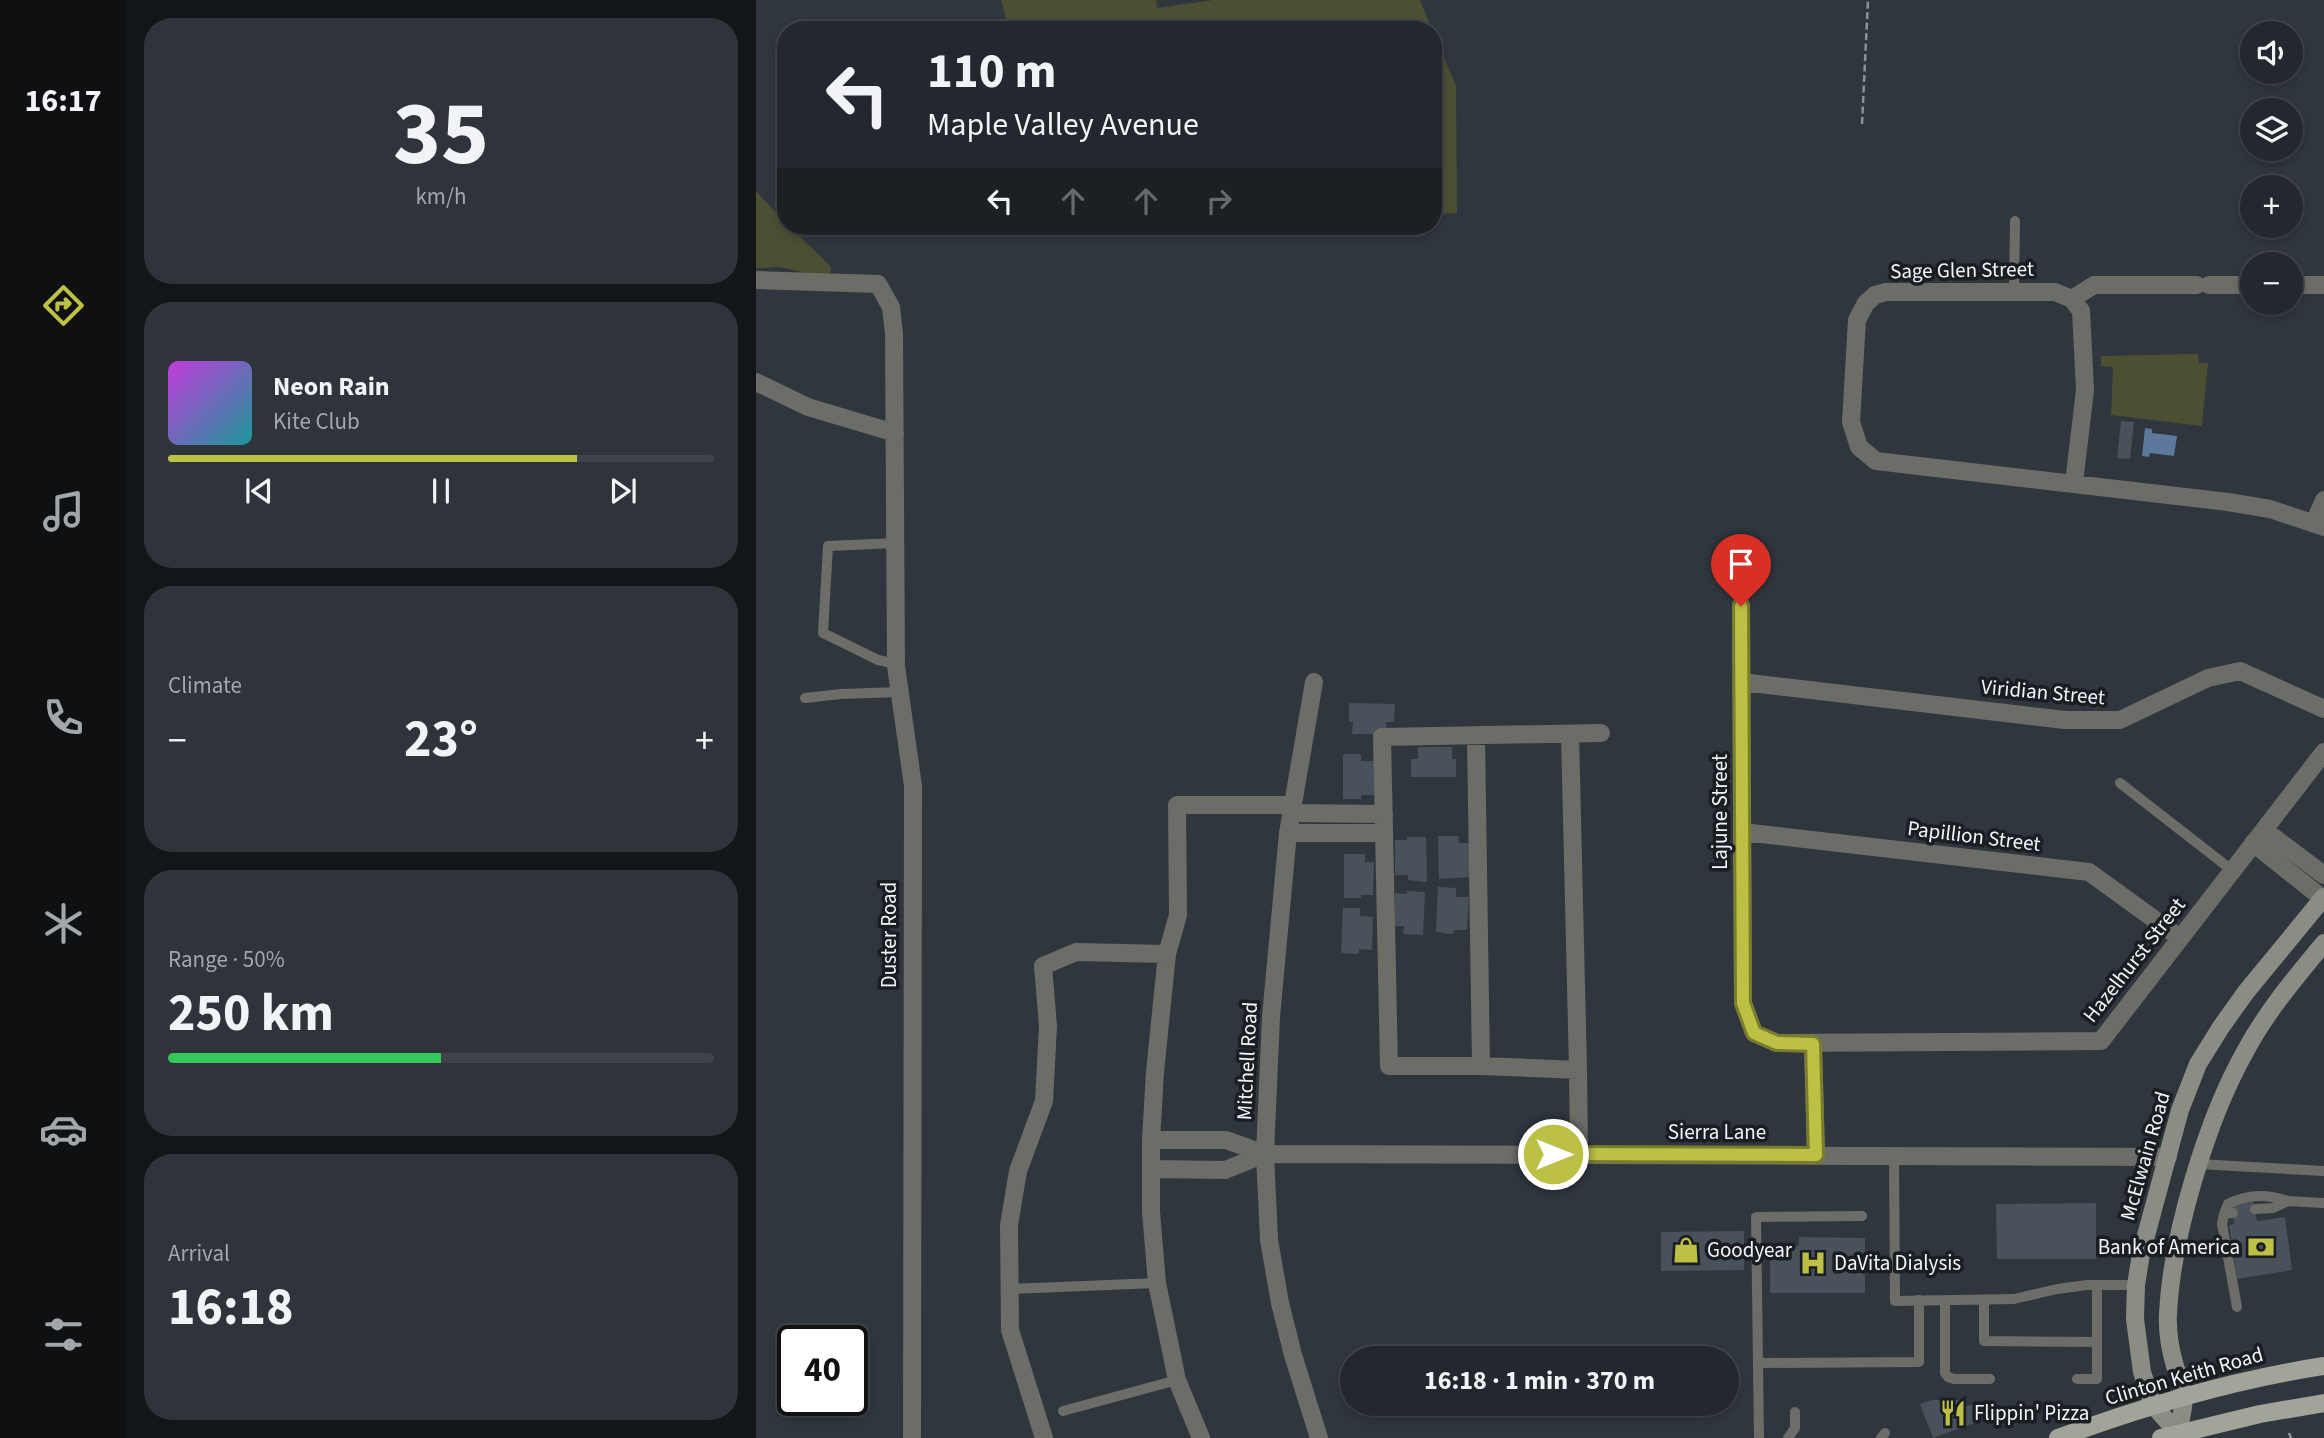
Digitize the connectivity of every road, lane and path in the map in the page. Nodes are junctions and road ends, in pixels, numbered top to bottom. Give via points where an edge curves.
1 (1868, 0) edge
2 (1862, 124) dead end
3 (2015, 220) dead end
4 (756, 280) edge
5 (2240, 285) edge
6 (2303, 285) edge
7 (2324, 285) edge
8 (2014, 292) junction
9 (2072, 299) junction
10 (756, 383) edge
11 (895, 432) junction
12 (2074, 483) junction
13 (2324, 500) edge
14 (2319, 525) edge
15 (895, 543) junction
16 (1741, 606) dead end
17 (896, 664) junction
18 (1314, 682) dead end
19 (1742, 682) junction
20 (900, 692) junction
21 (805, 698) dead end
22 (2324, 709) edge
23 (1601, 733) dead end
24 (1570, 734) junction
25 (1476, 737) junction
26 (2324, 752) edge
27 (2120, 783) dead end
28 (1292, 809) junction
29 (1384, 814) junction
30 (1742, 832) junction
31 (1288, 833) junction
32 (1384, 833) junction
33 (2259, 836) junction
34 (2232, 871) junction
35 (2322, 892) edge
36 (2180, 938) junction
37 (2324, 943) edge
38 (1167, 954) junction
39 (1748, 1018) joint
40 (1813, 1044) junction
41 (1481, 1066) junction
42 (1578, 1070) junction
43 (1151, 1140) junction
44 (1265, 1154) junction
45 (1579, 1155) junction
46 (1816, 1155) junction
47 (1894, 1155) junction
48 (2168, 1157) junction
49 (2199, 1164) junction
50 (1151, 1169) junction
51 (2324, 1171) edge
52 (2288, 1201) junction
53 (2323, 1203) edge
54 (2255, 1209) dead end
55 (1862, 1216) dead end
56 (1157, 1283) junction
57 (2097, 1285) junction
58 (2136, 1285) junction
59 (1010, 1289) junction
60 (1919, 1300) junction
61 (1945, 1300) junction
62 (1984, 1300) junction
63 (2237, 1307) dead end
64 (2097, 1342) junction
65 (1759, 1363) junction
66 (2324, 1366) edge
67 (1990, 1379) dead end
68 (2077, 1379) dead end
69 (1177, 1380) junction
70 (2184, 1396) junction
71 (2324, 1403) edge
72 (2152, 1405) junction
73 (1063, 1411) dead end
74 (1795, 1412) dead end
75 (2289, 1433) dead end
76 (2172, 1436) edge
77 (912, 1438) edge
78 (1044, 1438) edge
79 (1201, 1438) edge
80 (1319, 1438) edge
81 (1759, 1438) edge
82 (1788, 1438) edge
83 (2058, 1438) edge
84 (2291, 1438) edge

1 - 2 path
3 - 8 lane
4 - 11 street, Duster Road via 878,284 891,307
5 - 9 street via 2094,285
6 - 7 street
8 - 9 street, Sage Glen Street via 2055,292
8 - 12 street, Sage Glen Street via 1875,295 1857,320 1854,434 1859,447 1876,461
9 - 12 street via 2081,311 2085,390
10 - 11 street via 808,407
11 - 15 street, Duster Road
12 - 14 street, Sage Glen Street via 2270,509
13 - 14 street
15 - 17 street, Duster Road
15 - 17 lane via 828,546 823,633
16 - 19 street, Lajune Street
17 - 20 street, Duster Road
18 - 28 street, Mitchell Road
19 - 22 street, Viridian Street via 2066,720 2120,720 2208,678 2240,671
19 - 30 street, Lajune Street
20 - 21 lane
20 - 77 street, Duster Road via 913,786
23 - 24 street
24 - 25 street
24 - 42 street
25 - 29 street via 1382,737
25 - 41 street
26 - 33 street, Hazelhurst Street
27 - 34 lane
28 - 29 street
28 - 31 street, Mitchell Road
28 - 38 street via 1177,805 1178,915
29 - 32 street
30 - 36 street, Papillion Street via 2089,872
30 - 39 street, Lajune Street via 1743,1003
31 - 32 street
31 - 44 street, Mitchell Road via 1271,1017
32 - 41 street via 1389,1066
33 - 34 street, Hazelhurst Street
33 - 35 street
34 - 36 street, Hazelhurst Street
35 - 48 main road, McElwain Road via 2198,1064
36 - 40 street, Hazelhurst Street via 2101,1041
37 - 49 main road via 2245,1051
38 - 43 street
38 - 59 street via 1076,952 1043,966 1048,1026 1044,1101 1018,1171 1009,1225
39 - 40 street, Hazelhurst Street via 1754,1033 1777,1043
40 - 46 street
41 - 42 street
42 - 45 street
43 - 44 street via 1226,1140
43 - 50 street
44 - 45 street, Sierra Lane
44 - 50 street via 1225,1170
44 - 80 street, Mitchell Road via 1269,1240 1280,1303
45 - 46 street, Sierra Lane
46 - 47 street, Sierra Lane
47 - 48 street, Sierra Lane
47 - 60 lane via 1895,1301
48 - 58 main road, McElwain Road
49 - 51 lane
49 - 70 main road via 2170,1286 2170,1340
50 - 56 street
52 - 53 lane
52 - 54 lane
52 - 63 lane via 2259,1195 2228,1204 2222,1223
55 - 65 lane via 1756,1217
56 - 59 lane
56 - 69 street
57 - 58 lane
57 - 62 lane via 2014,1300
57 - 64 lane
58 - 72 main road, McElwain Road via 2142,1372
59 - 78 street via 1010,1330
60 - 61 lane
60 - 65 lane via 1919,1362
61 - 62 lane
61 - 67 lane via 1945,1373 1954,1379
62 - 64 lane via 1984,1341
64 - 68 lane via 2097,1379
65 - 81 lane
66 - 70 main road, Clinton Keith Road via 2232,1382
69 - 73 lane
69 - 79 street
70 - 72 main road, Clinton Keith Road
70 - 76 main road
71 - 76 main road
72 - 76 main road, McElwain Road
72 - 83 main road, Clinton Keith Road
74 - 82 lane via 1795,1428
75 - 84 path

